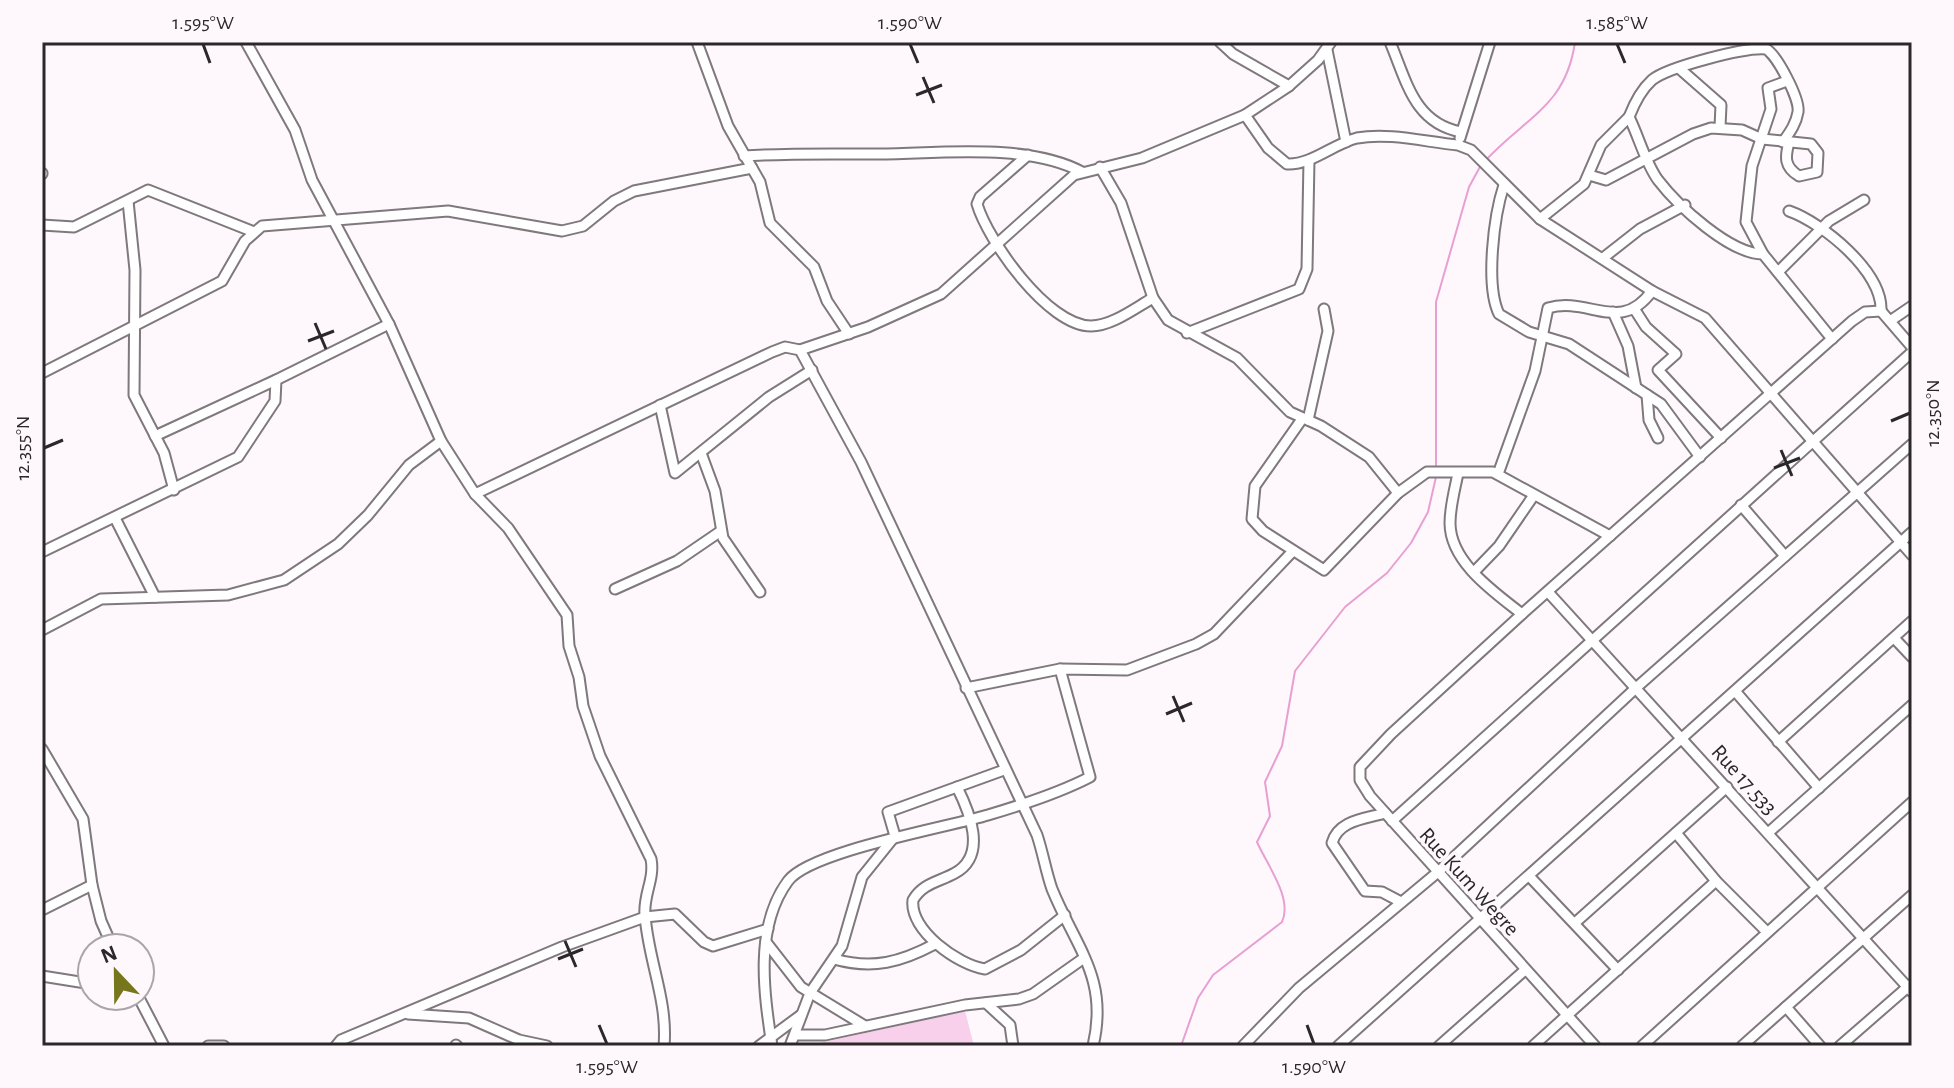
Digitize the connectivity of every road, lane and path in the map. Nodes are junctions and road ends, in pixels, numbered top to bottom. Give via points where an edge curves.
1 (246, 42) edge
2 (697, 42) edge
3 (1220, 42) edge
4 (1390, 42) edge
5 (1490, 42) edge
6 (1329, 46) edge
7 (1680, 69) junction
8 (1787, 81) junction
9 (1289, 86) junction
10 (1245, 115) junction
11 (1629, 117) junction
12 (1720, 127) junction
13 (1461, 132) junction
14 (1762, 139) junction
15 (1346, 142) junction
16 (1458, 145) junction
17 (1028, 155) junction
18 (744, 156) junction
19 (1647, 158) junction
20 (1309, 160) junction
21 (1100, 167) junction
22 (752, 168) junction
23 (1082, 172) junction
24 (1589, 175) junction
25 (1504, 185) junction
26 (1864, 200) dead end
27 (128, 201) junction
28 (1685, 205) junction
29 (1789, 211) dead end
30 (1540, 219) junction
31 (332, 223) junction
32 (42, 225) edge
33 (1820, 229) junction
34 (254, 232) junction
35 (995, 243) junction
36 (1763, 254) junction
37 (1603, 258) junction
38 (1778, 272) junction
39 (1652, 291) junction
40 (1153, 298) junction
41 (1912, 306) edge
42 (1324, 309) dead end
43 (1635, 310) junction
44 (1881, 311) junction
45 (1613, 312) junction
46 (1890, 321) junction
47 (389, 324) junction
48 (135, 326) junction
49 (1187, 333) junction
50 (849, 334) junction
51 (1540, 336) junction
52 (1832, 339) junction
53 (800, 350) junction
54 (1912, 350) edge
55 (812, 370) junction
56 (42, 373) edge
57 (276, 380) junction
58 (1636, 388) junction
59 (1647, 395) junction
60 (1770, 395) junction
61 (660, 405) junction
62 (1305, 420) junction
63 (155, 436) junction
64 (1658, 438) dead end
65 (1721, 438) junction
66 (441, 441) junction
67 (1810, 441) junction
68 (1912, 444) edge
69 (701, 453) junction
70 (1700, 457) junction
71 (1458, 473) junction
72 (1498, 474) junction
73 (174, 490) junction
74 (1398, 493) junction
75 (1856, 493) junction
76 (475, 494) junction
77 (1534, 495) junction
78 (1741, 505) junction
79 (115, 518) junction
80 (721, 531) junction
81 (1912, 532) edge
82 (1610, 536) junction
83 (1901, 542) junction
84 (1293, 551) junction
85 (42, 552) edge
86 (1912, 555) edge
87 (1785, 556) junction
88 (1474, 572) junction
89 (615, 589) dead end
90 (760, 592) dead end
91 (1548, 592) junction
92 (155, 597) junction
93 (1522, 614) junction
94 (1912, 621) edge
95 (42, 630) edge
96 (1593, 638) junction
97 (1894, 638) junction
98 (1912, 657) edge
99 (1060, 669) junction
100 (1637, 687) junction
101 (966, 688) junction
102 (1735, 691) junction
103 (1912, 705) edge
104 (1682, 737) junction
105 (1778, 742) junction
106 (42, 749) edge
107 (1004, 770) junction
108 (957, 787) junction
109 (1727, 787) junction
110 (1819, 788) junction
111 (1912, 802) edge
112 (1021, 803) junction
113 (1389, 817) junction
114 (973, 819) junction
115 (1676, 833) junction
116 (1768, 833) junction
117 (895, 836) junction
118 (1438, 872) junction
119 (1530, 877) junction
120 (1716, 881) junction
121 (92, 885) junction
122 (1817, 887) junction
123 (1912, 895) edge
124 (1401, 902) junction
125 (42, 910) edge
126 (1065, 915) junction
127 (645, 917) junction
128 (1479, 920) junction
129 (1576, 922) junction
130 (768, 929) junction
131 (1766, 931) junction
132 (106, 932) edge
133 (1864, 938) junction
134 (766, 942) junction
135 (935, 944) junction
136 (1084, 958) junction
137 (834, 959) junction
138 (1525, 970) junction
139 (1618, 970) junction
140 (42, 976) edge
141 (76, 981) edge
142 (1911, 987) edge
143 (810, 993) junction
144 (986, 1003) junction
145 (1786, 1007) junction
146 (146, 1012) edge
147 (407, 1013) junction
148 (1568, 1013) junction
149 (802, 1015) junction
150 (865, 1026) junction
151 (795, 1035) junction
152 (771, 1042) edge
153 (164, 1046) edge
154 (208, 1046) edge
155 (224, 1046) edge
156 (336, 1046) edge
157 (547, 1046) edge
158 (664, 1046) edge
159 (759, 1046) edge
160 (790, 1046) edge
161 (1013, 1046) edge
162 (1093, 1046) edge
163 (1243, 1046) edge
164 (1338, 1046) edge
165 (1439, 1046) edge
166 (1533, 1046) edge
167 (1595, 1046) edge
168 (1642, 1046) edge
169 (1742, 1046) edge
170 (1820, 1046) edge
171 (1840, 1046) edge

1 - 31 street via 295,130
2 - 18 street
3 - 9 street
4 - 13 street via 1424,115 1441,129
5 - 13 street
6 - 9 street
6 - 15 street
7 - 8 street via 1761,49 1774,54
7 - 11 street via 1651,81
7 - 12 street via 1721,105
8 - 14 street via 1768,88 1771,109
8 - 14 street via 1798,111 1795,125 1786,142
9 - 10 street
10 - 20 street via 1278,161 1294,165
10 - 21 street via 1142,158
11 - 19 street
11 - 24 street via 1601,145
12 - 14 street via 1749,131
12 - 19 street via 1693,134
13 - 16 street
14 - 36 street via 1752,166 1746,216
15 - 16 street via 1375,137
15 - 20 street
16 - 25 street via 1476,154
17 - 18 street
17 - 23 street
17 - 35 street via 978,200
18 - 22 street
19 - 24 street via 1606,180
19 - 28 street via 1661,183
20 - 49 street via 1307,269 1299,289
21 - 23 street
21 - 40 street via 1121,203
22 - 31 street via 634,191 583,226 562,231 448,211
22 - 50 street via 770,223 814,267 827,301
23 - 35 street
24 - 30 street
25 - 30 street
25 - 51 street via 1493,232 1496,310
26 - 33 street
27 - 32 street via 74,227
27 - 34 street via 148,190
27 - 48 street
28 - 36 street via 1735,249
28 - 37 street via 1640,229
29 - 33 street
30 - 37 street
31 - 34 street via 267,226
31 - 47 street
33 - 38 street
33 - 44 street via 1876,284
34 - 48 street via 222,281
35 - 40 street via 1042,299 1085,326 1103,325
35 - 50 street via 941,294
36 - 38 street
37 - 39 street
38 - 52 street
39 - 43 street
39 - 60 street via 1705,318
40 - 49 street via 1168,320
41 - 46 street
42 - 62 street via 1328,331
43 - 45 street
43 - 65 street via 1676,354 1658,370
44 - 46 street
44 - 52 street via 1857,316
45 - 51 street via 1552,306
45 - 58 street via 1628,346
46 - 54 street
47 - 57 street
47 - 66 street
48 - 56 street
48 - 63 street via 134,395
49 - 62 street via 1237,358 1290,412
50 - 53 street
51 - 58 street via 1569,344
51 - 72 street via 1535,371
52 - 60 street
53 - 55 street
53 - 61 street via 785,347
54 - 67 street
55 - 69 street via 769,397
55 - 101 street via 861,462
57 - 63 street
57 - 73 street via 275,401 238,457
58 - 59 street
59 - 64 street via 1649,420
59 - 70 street via 1665,406
60 - 65 street
60 - 67 street
61 - 69 street via 675,473
61 - 76 street
62 - 74 street via 1369,457
62 - 84 street via 1255,486 1251,512 1255,524
63 - 73 street
65 - 70 street
66 - 76 street
66 - 92 street via 409,465 348,535 284,580 228,595
67 - 75 street
67 - 78 street
68 - 75 street
69 - 80 street via 715,491
70 - 82 street
71 - 72 street
71 - 74 street via 1427,472
71 - 88 street via 1449,524
72 - 77 street
73 - 79 street
74 - 84 street via 1324,570
75 - 83 street
75 - 87 street
76 - 127 street via 508,528 567,615 583,706 600,756 651,859
77 - 82 street
77 - 88 street
78 - 87 street
78 - 96 street
79 - 85 street
79 - 92 street
80 - 89 street via 677,561
80 - 90 street
81 - 83 street
82 - 91 street
83 - 86 street
83 - 102 street
84 - 99 street via 1206,639 1127,670
87 - 100 street
88 - 93 street
91 - 93 street
91 - 96 street, Rue 17.533
92 - 95 street via 101,599
93 - 113 street, Rue Kum Wegre via 1366,760 1359,773 1363,787
94 - 97 street
96 - 100 street, Rue 17.533
96 - 113 street
97 - 98 street
97 - 105 street
99 - 101 street
99 - 112 street via 1090,777
100 - 104 street, Rue 17.533
100 - 118 street
101 - 107 street
102 - 104 street
102 - 105 street
103 - 110 street
104 - 109 street, Rue 17.533
104 - 119 street
105 - 110 street
106 - 121 street via 83,819
107 - 108 street
107 - 112 street
108 - 114 street
108 - 117 street via 890,810 887,816
109 - 115 street
109 - 116 street, Rue 17.533
110 - 116 street
111 - 122 street
112 - 114 street
112 - 126 street
113 - 118 street, Rue Kum Wegre
113 - 124 street via 1348,823 1332,843 1365,891 1382,892
114 - 117 street
114 - 135 street via 973,842 964,865 927,884 913,900 915,914
115 - 120 street
115 - 129 street
116 - 122 street, Rue 17.533
117 - 130 street via 793,875 777,899
117 - 137 street via 862,877
118 - 124 street
118 - 128 street, Rue Kum Wegre
119 - 128 street
119 - 129 street
120 - 131 street
120 - 139 street
121 - 125 street
121 - 132 street
122 - 131 street
122 - 133 street, Rue 17.533
123 - 133 street
124 - 163 street via 1299,988
126 - 135 street via 1021,950 985,969
126 - 136 street
127 - 130 street via 675,914 713,946
127 - 147 street
127 - 158 street via 666,1016
128 - 138 street, Rue Kum Wegre
128 - 164 street
129 - 139 street
130 - 134 street
131 - 168 street
133 - 142 street, Rue 17.533
133 - 145 street
134 - 143 street via 789,976
134 - 152 street
135 - 137 street via 894,963
136 - 144 street via 1033,994
136 - 162 street via 1099,1003
137 - 143 street
138 - 148 street, Rue Kum Wegre
138 - 165 street
139 - 148 street
140 - 141 street
142 - 171 street
143 - 149 street
143 - 150 street
144 - 150 street
144 - 161 street via 1010,1025
145 - 169 street
145 - 170 street
146 - 153 street
147 - 156 street
147 - 157 street via 469,1018
148 - 166 street
148 - 167 street, Rue Kum Wegre
149 - 151 street
149 - 152 street
150 - 151 street
151 - 160 street
152 - 159 street
154 - 155 street

